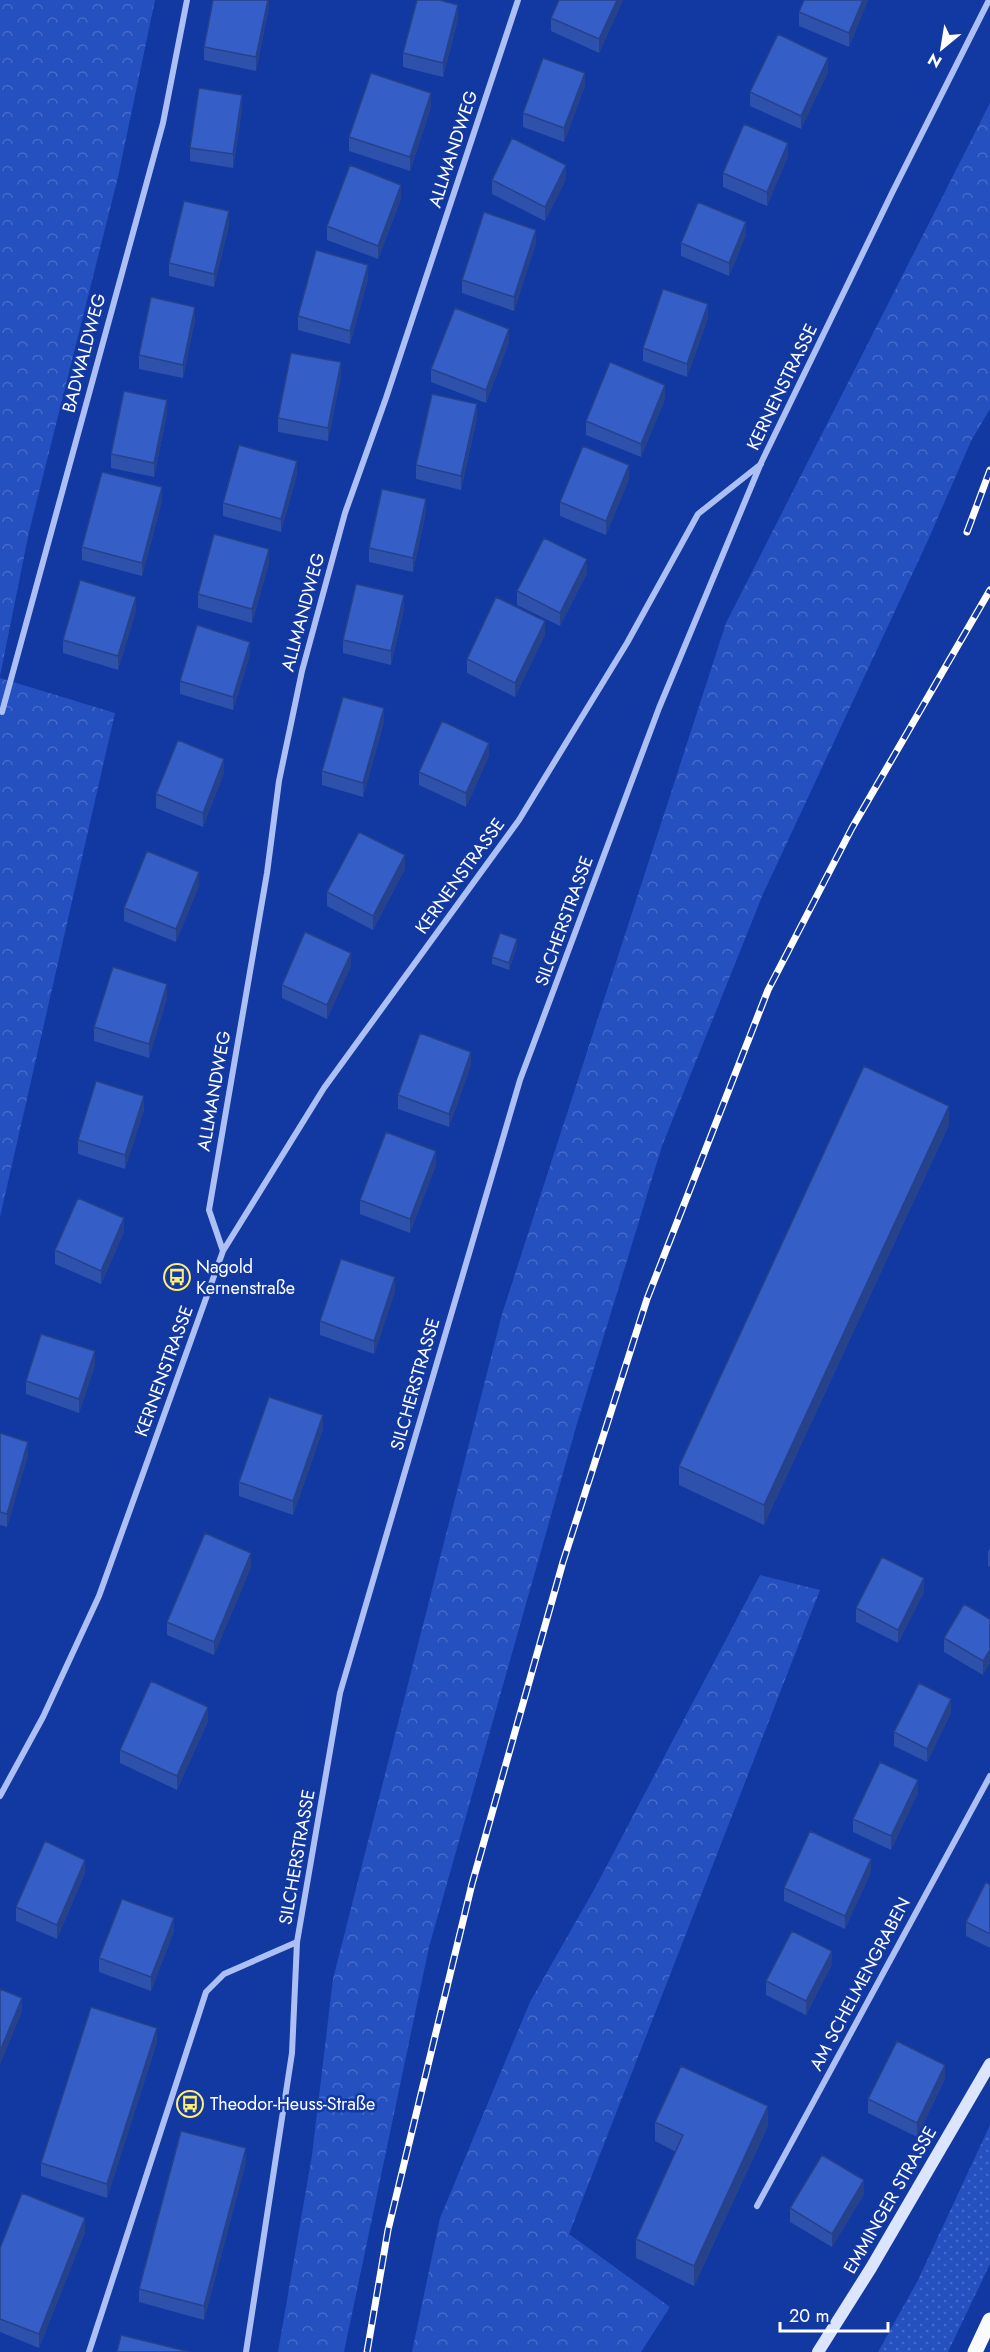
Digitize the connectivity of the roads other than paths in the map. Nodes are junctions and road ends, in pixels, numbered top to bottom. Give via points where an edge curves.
1 (187, 0) edge
2 (518, 0) edge
3 (989, 0) edge
4 (761, 463) junction
5 (2, 712) dead end
6 (223, 1251) junction
7 (990, 1776) edge
8 (0, 1796) edge
9 (297, 1942) junction
10 (990, 2064) edge
11 (757, 2206) dead end
12 (990, 2320) edge
13 (89, 2352) edge
14 (246, 2352) edge
15 (818, 2352) edge
16 (975, 2352) edge

1 - 5 street, BADWALDWEG via 163,123
2 - 6 street, ALLMANDWEG via 345,513 302,671 279,781 209,1210
3 - 4 street, KERNENSTRASSE
4 - 6 street, KERNENSTRASSE via 698,514 627,643 519,820 324,1088
4 - 9 street, SILCHERSTRASSE via 659,708 520,1080 340,1693
6 - 8 street, KERNENSTRASSE via 99,1596 43,1717
7 - 11 street, AM SCHELMENGRABEN
9 - 13 street via 224,1974 206,1992
9 - 14 street, SILCHERSTRASSE via 292,2053
10 - 15 street, EMMINGER STRASSE via 872,2268
12 - 16 main road

